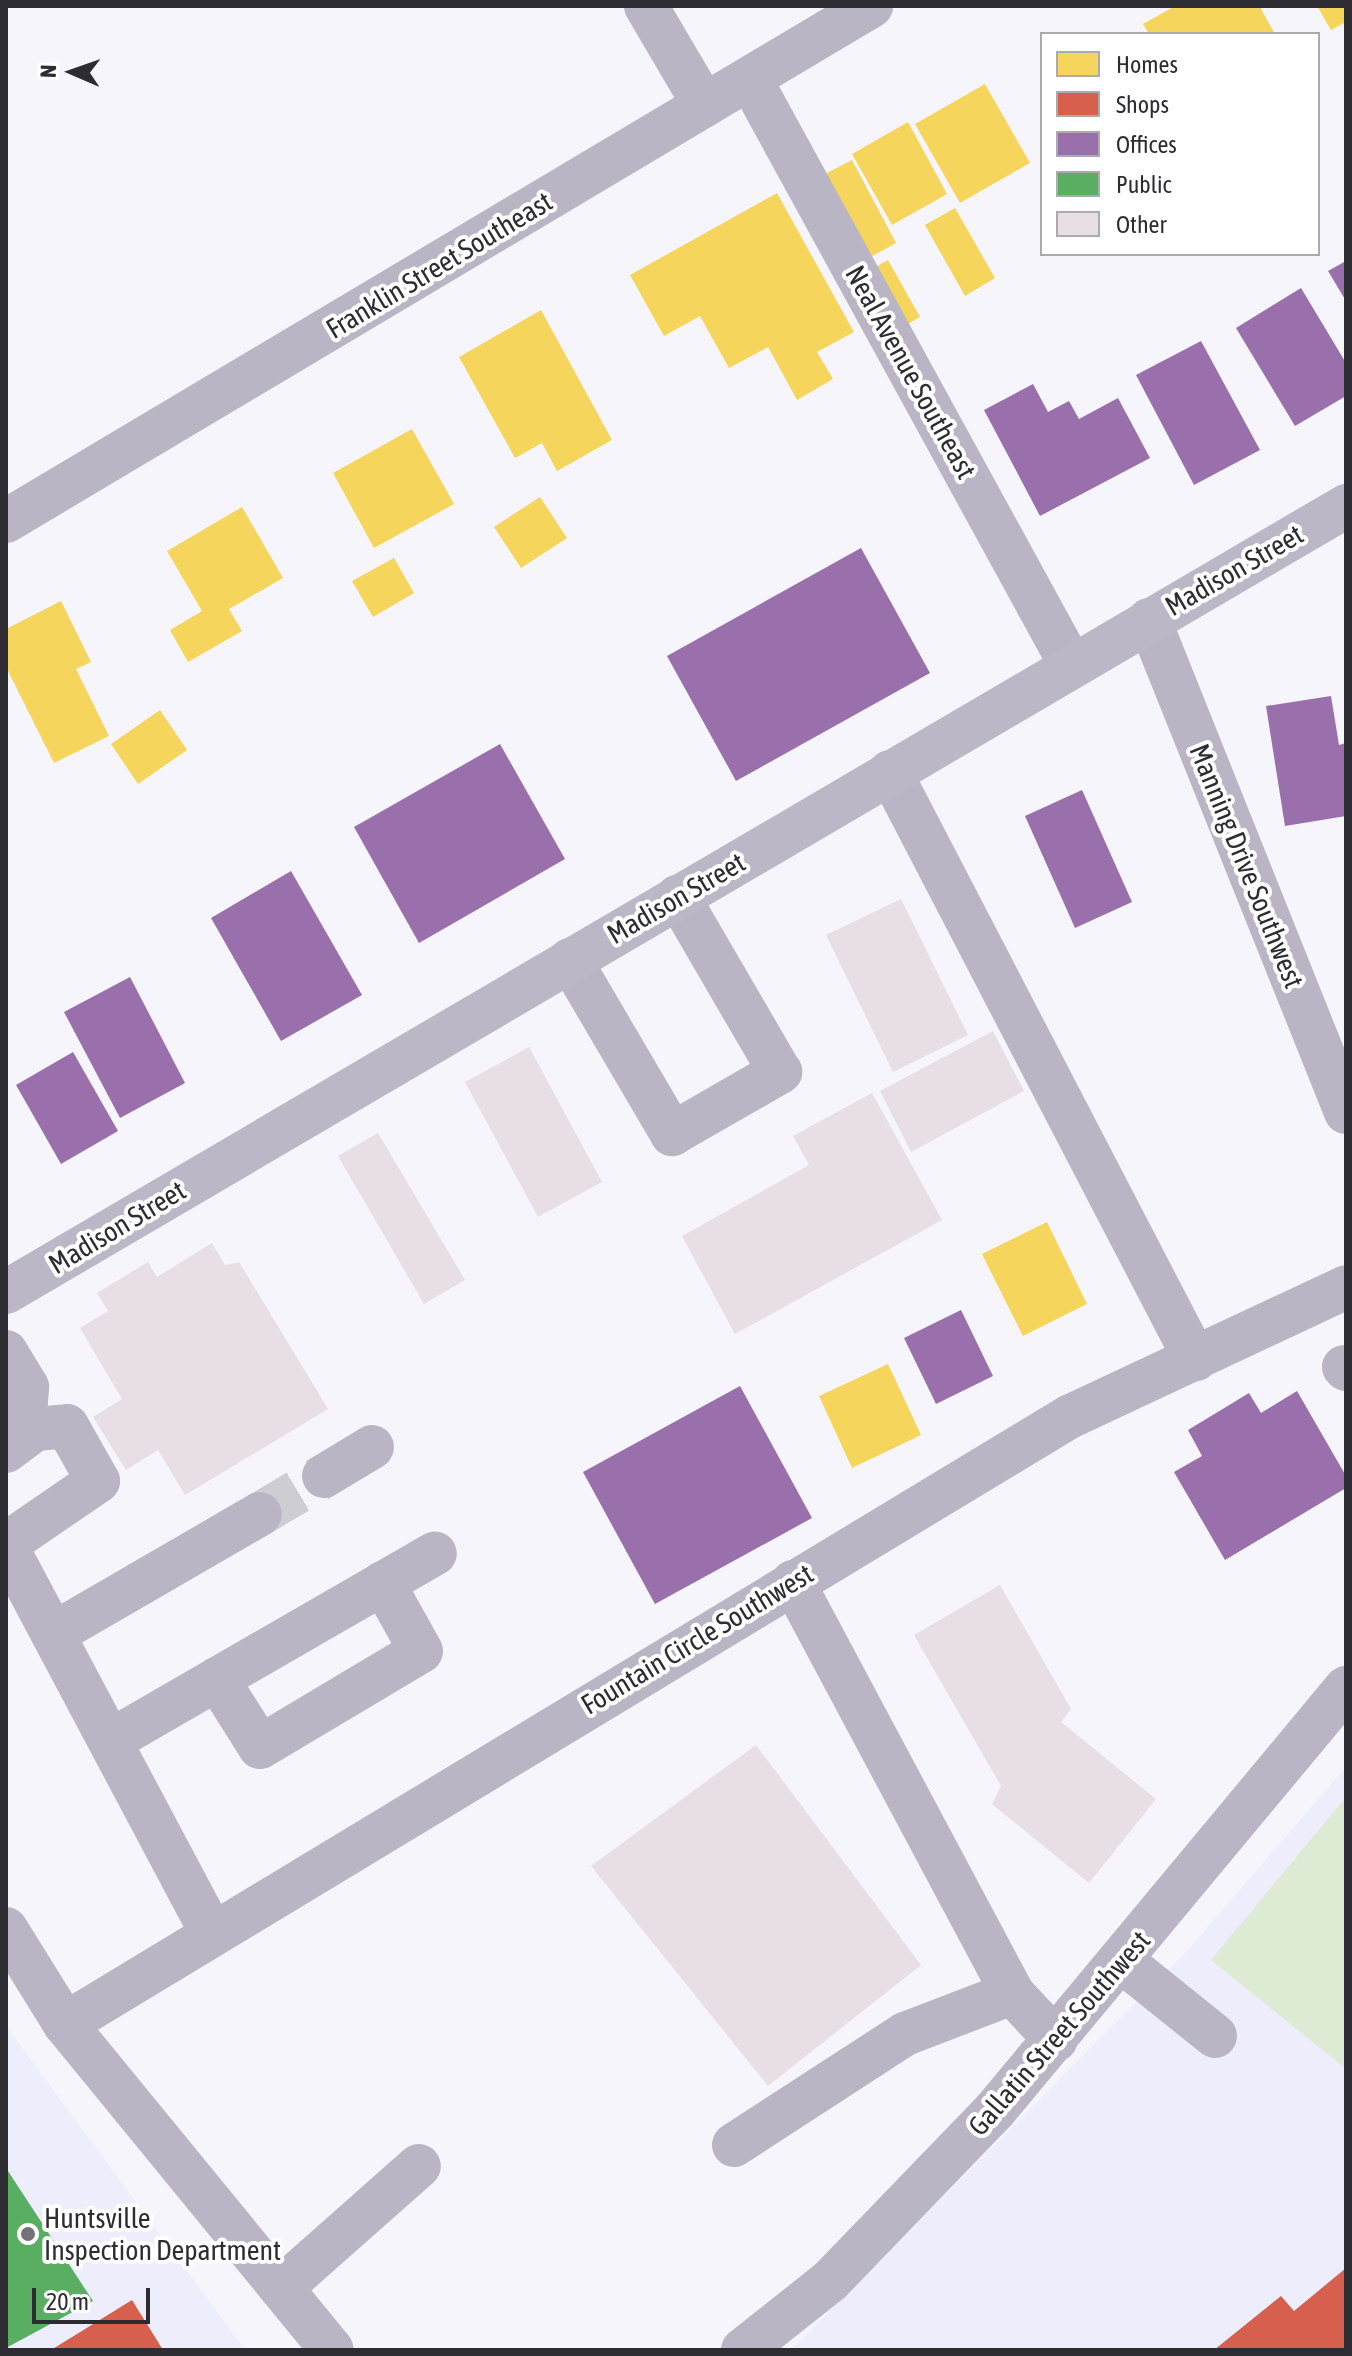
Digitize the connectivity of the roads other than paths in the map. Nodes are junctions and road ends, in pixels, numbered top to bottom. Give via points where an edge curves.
1 (646, 6) edge
2 (871, 6) edge
3 (750, 79) junction
4 (704, 105) junction
5 (1346, 506) edge
6 (6, 521) edge
7 (1149, 620) junction
8 (1071, 665) junction
9 (890, 772) junction
10 (678, 897) junction
11 (570, 960) junction
12 (1346, 1112) edge
13 (1346, 1287) edge
14 (6, 1292) edge
15 (6, 1352) edge
16 (1195, 1359) junction
17 (18, 1426) edge
18 (372, 1447) dead end
19 (324, 1476) tunnel mouth
20 (260, 1514) tunnel mouth
21 (6, 1545) edge
22 (435, 1553) dead end
23 (793, 1582) junction
24 (383, 1583) junction
25 (53, 1634) junction
26 (217, 1679) junction
27 (1346, 1688) edge
28 (110, 1741) junction
29 (212, 1934) junction
30 (9, 1943) edge
31 (1123, 1962) junction
32 (1012, 1993) junction
33 (65, 2024) junction
34 (1215, 2036) dead end
35 (1056, 2040) junction
36 (734, 2145) dead end
37 (419, 2166) dead end
38 (281, 2288) junction
39 (335, 2347) edge
40 (743, 2350) edge

1 - 4 street
2 - 3 street, Franklin Street Southeast
3 - 4 street, Franklin Street Southeast
3 - 8 street, Neal Avenue Southeast
4 - 6 street, Franklin Street Southeast
5 - 7 main road, Madison Street
7 - 8 main road, Madison Street
7 - 12 street, Manning Drive Southwest
8 - 9 main road, Madison Street
9 - 10 main road, Madison Street
9 - 16 street
10 - 11 main road, Madison Street
10 - 11 street via 780,1072 672,1134
11 - 14 main road, Madison Street
13 - 16 street, Fountain Circle Southwest
15 - 17 street via 27,1387
16 - 23 street, Fountain Circle Southwest via 1069,1417
17 - 21 street via 67,1426 98,1481
18 - 19 street
20 - 25 street
21 - 25 street
22 - 24 street
23 - 29 street, Fountain Circle Southwest
23 - 32 street
24 - 26 street
24 - 26 street via 421,1651 260,1747
25 - 28 street
26 - 28 street
27 - 31 street, Gallatin Street Southwest
28 - 29 street
29 - 33 street, Fountain Circle Southwest
30 - 33 street
31 - 34 street
31 - 35 street, Gallatin Street Southwest
32 - 35 street
32 - 36 street via 905,2034
33 - 38 street
35 - 40 street, Gallatin Street Southwest via 830,2281
37 - 38 street
38 - 39 street

